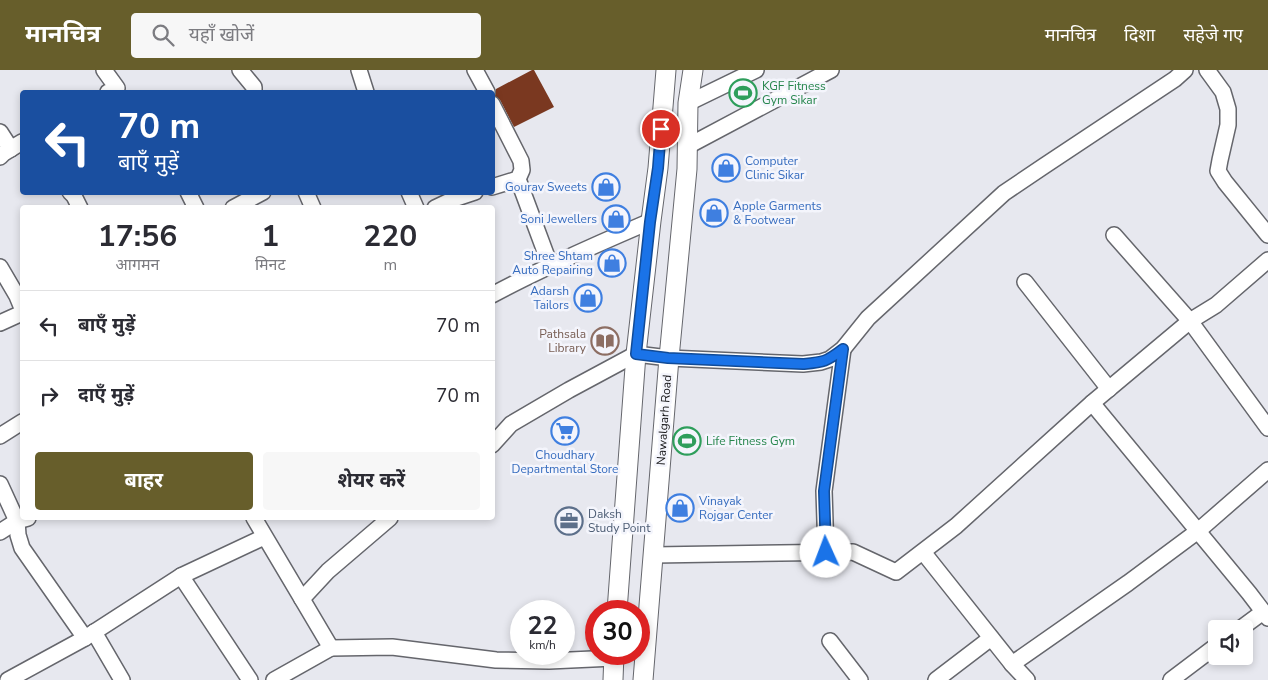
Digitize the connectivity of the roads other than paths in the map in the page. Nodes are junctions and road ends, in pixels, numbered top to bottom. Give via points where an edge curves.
1 (104, 70) edge
2 (240, 70) edge
3 (358, 70) edge
4 (475, 70) edge
5 (666, 70) edge
6 (694, 70) edge
7 (756, 70) edge
8 (831, 70) edge
9 (1207, 70) edge
10 (1176, 73) edge
11 (114, 90) edge
12 (254, 90) edge
13 (365, 90) edge
14 (482, 90) edge
15 (688, 103) junction
16 (495, 110) edge
17 (0, 132) edge
18 (688, 146) junction
19 (11, 149) edge
20 (518, 179) junction
21 (495, 186) edge
22 (257, 195) edge
23 (466, 195) edge
24 (239, 205) edge
25 (441, 205) edge
26 (650, 222) junction
27 (1114, 235) dead end
28 (1268, 235) edge
29 (1268, 260) edge
30 (550, 265) junction
31 (0, 267) edge
32 (1025, 282) dead end
33 (495, 293) edge
34 (20, 304) edge
35 (20, 314) edge
36 (1190, 321) junction
37 (0, 323) edge
38 (843, 349) junction
39 (636, 354) junction
40 (668, 358) junction
41 (1110, 390) junction
42 (1092, 403) junction
43 (20, 423) edge
44 (1268, 428) edge
45 (0, 436) edge
46 (495, 442) edge
47 (1268, 470) edge
48 (0, 484) edge
49 (20, 514) edge
50 (21, 520) edge
51 (23, 520) edge
52 (255, 520) edge
53 (388, 520) edge
54 (1198, 531) junction
55 (0, 532) edge
56 (264, 537) junction
57 (826, 552) junction
58 (922, 552) junction
59 (654, 555) junction
60 (181, 576) junction
61 (302, 599) junction
62 (619, 600) edge
63 (1265, 615) edge
64 (1253, 622) edge
65 (89, 635) junction
66 (991, 638) junction
67 (830, 641) dead end
68 (331, 648) junction
69 (1208, 652) edge
70 (585, 658) edge
71 (1012, 664) junction
72 (614, 665) edge
73 (938, 679) edge
74 (8, 680) edge
75 (122, 680) edge
76 (250, 680) edge
77 (274, 680) edge
78 (613, 680) edge
79 (644, 680) edge
80 (860, 680) edge
81 (1027, 680) edge
82 (1170, 680) edge

1 - 11 street
2 - 12 street
3 - 13 street
4 - 14 street
5 - 26 street
6 - 15 street, Nawalgarh Road
7 - 15 street
8 - 18 street
9 - 28 street via 1223,92 1228,109 1228,125 1218,171
10 - 38 street via 1004,194 868,318
15 - 18 street, Nawalgarh Road
16 - 20 street via 521,161
17 - 19 street
18 - 40 street, Nawalgarh Road
20 - 21 street
20 - 30 street
22 - 24 street
23 - 25 street
26 - 30 street
26 - 39 street
27 - 36 street
29 - 36 street via 1216,305
30 - 33 street
31 - 34 street
32 - 41 street
35 - 37 street
36 - 41 street
36 - 44 street
38 - 40 street via 830,359 803,364
38 - 57 street via 824,491
39 - 40 street
39 - 46 street via 512,424
39 - 62 street
40 - 59 street, Nawalgarh Road
41 - 42 street
42 - 54 street
42 - 58 street via 956,526
43 - 45 street
47 - 54 street
48 - 49 street
50 - 55 street
51 - 65 street via 18,536 22,548
52 - 56 street
53 - 61 street via 328,570
54 - 63 street
54 - 71 street
56 - 60 street
56 - 61 street
57 - 58 street via 853,552 896,572
57 - 59 street
58 - 66 street
59 - 79 street, Nawalgarh Road
60 - 65 street
60 - 76 street
61 - 68 street
63 - 64 street
65 - 74 street
65 - 75 street
66 - 71 street
66 - 73 street
67 - 80 street
68 - 70 street via 392,647 496,660
68 - 77 street
69 - 82 street
71 - 81 street
72 - 78 street

